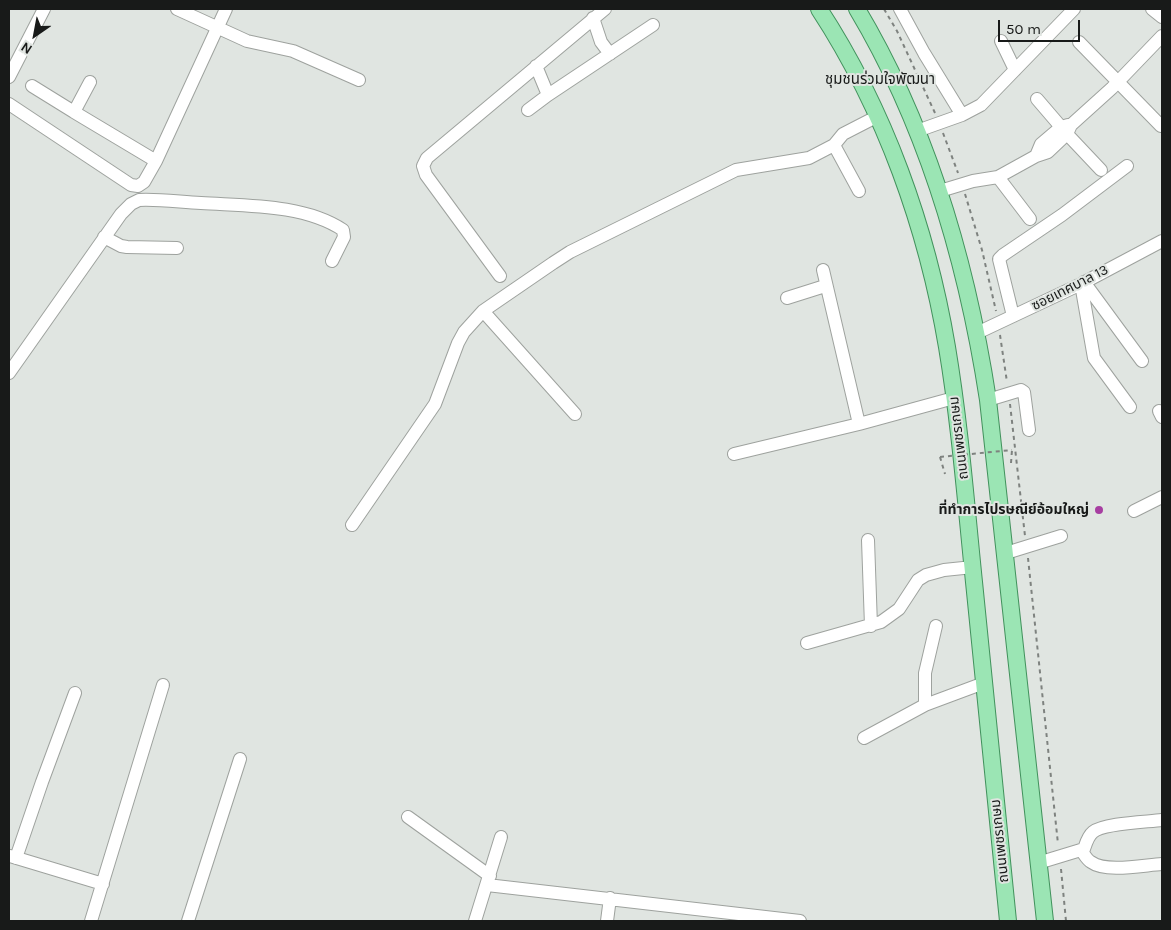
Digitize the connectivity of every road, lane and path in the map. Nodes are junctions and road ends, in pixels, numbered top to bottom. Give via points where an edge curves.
1 (44, 9) edge
2 (177, 9) edge
3 (226, 9) edge
4 (605, 9) edge
5 (819, 9) edge
6 (857, 9) edge
7 (884, 9) edge
8 (900, 9) edge
9 (1074, 9) edge
10 (1152, 9) edge
11 (1162, 17) edge
12 (593, 18) junction
13 (653, 25) dead end
14 (217, 28) junction
15 (1162, 36) edge
16 (1001, 41) dead end
17 (1079, 42) dead end
18 (610, 54) junction
19 (536, 66) junction
20 (1015, 70) junction
21 (9, 77) edge
22 (359, 80) dead end
23 (1118, 81) junction
24 (90, 82) dead end
25 (32, 86) dead end
26 (548, 95) junction
27 (1037, 99) dead end
28 (11, 110) edge
29 (528, 110) dead end
30 (74, 112) junction
31 (962, 115) junction
32 (878, 116) junction
33 (939, 123) junction
34 (1161, 126) dead end
35 (1066, 129) junction
36 (917, 131) junction
37 (834, 145) junction
38 (156, 161) junction
39 (1127, 166) dead end
40 (1101, 170) dead end
41 (998, 177) junction
42 (962, 184) junction
43 (138, 186) junction
44 (859, 191) dead end
45 (940, 191) junction
46 (139, 200) junction
47 (1030, 219) dead end
48 (104, 237) junction
49 (1162, 241) edge
50 (177, 248) dead end
51 (332, 260) dead end
52 (823, 270) dead end
53 (500, 276) dead end
54 (1082, 283) junction
55 (825, 286) junction
56 (787, 298) dead end
57 (996, 310) dead end
58 (483, 311) junction
59 (1013, 316) junction
60 (977, 333) junction
61 (1000, 335) dead end
62 (1142, 360) dead end
63 (9, 372) edge
64 (1008, 394) junction
65 (954, 398) junction
66 (988, 400) junction
67 (1130, 407) dead end
68 (575, 414) dead end
69 (859, 424) junction
70 (1029, 430) dead end
71 (734, 454) dead end
72 (1011, 463) dead end
73 (945, 474) dead end
74 (1162, 497) edge
75 (1134, 511) dead end
76 (352, 525) dead end
77 (1061, 536) dead end
78 (868, 540) dead end
79 (1026, 547) junction
80 (1006, 553) junction
81 (973, 567) junction
82 (871, 626) junction
83 (936, 626) dead end
84 (807, 643) dead end
85 (984, 683) junction
86 (163, 685) dead end
87 (76, 693) dead end
88 (926, 705) junction
89 (864, 738) dead end
90 (240, 759) dead end
91 (408, 817) dead end
92 (1162, 820) edge
93 (501, 837) dead end
94 (1081, 850) junction
95 (1060, 856) junction
96 (12, 857) edge
97 (1038, 863) junction
98 (1162, 864) edge
99 (9, 870) edge
100 (489, 880) junction
101 (103, 884) junction
102 (610, 898) junction
103 (92, 921) edge
104 (188, 921) edge
105 (475, 921) edge
106 (607, 921) edge
107 (800, 921) edge
108 (1008, 921) edge
109 (1045, 921) edge
110 (1066, 921) edge

1 - 21 street
2 - 14 street
3 - 14 street
4 - 12 street
5 - 32 main road, ถนนเพชรเกษม via 841,43
6 - 36 main road via 901,92
7 - 33 path
8 - 31 street
9 - 20 street
10 - 11 street
12 - 18 street via 601,42
12 - 19 street
13 - 18 street
14 - 22 street via 247,41 294,50
14 - 38 street
15 - 23 street
16 - 20 street
17 - 23 street
18 - 26 street
19 - 26 street
19 - 53 street via 427,158 422,166
20 - 31 street via 981,105
23 - 34 street
23 - 35 street
24 - 30 street
25 - 30 street
26 - 29 street
27 - 35 street
28 - 43 street via 131,185
30 - 38 street
31 - 33 street
32 - 37 street via 843,134
32 - 65 main road, ถนนเพชรเกษม via 923,240 942,320
33 - 36 street
33 - 42 path
35 - 40 street
35 - 41 street via 1048,152
36 - 45 main road
37 - 44 street
37 - 58 street via 808,158 736,170 570,252
38 - 43 street via 144,182
39 - 59 street via 1000,259
41 - 42 street
41 - 47 street
42 - 45 street
42 - 57 path
43 - 46 street
45 - 60 main road
46 - 48 street via 131,204
46 - 51 street via 272,207 333,223 343,230 344,238
48 - 50 street via 121,246
48 - 63 street
49 - 54 street, ซอยเทศบาล 13
52 - 55 street
54 - 59 street, ซอยเทศบาล 13
54 - 62 street
54 - 67 street via 1094,358
55 - 56 street
55 - 69 street
58 - 68 street
58 - 76 street via 458,343 435,404
59 - 60 street, ซอยเทศบาล 13
60 - 66 main road
61 - 64 path
64 - 66 street
64 - 70 street via 1024,392
64 - 79 path
65 - 69 street
65 - 81 main road, ถนนเพชรเกษม
66 - 80 main road
69 - 71 street
72 - 73 path, bridge via 1012,450 940,457
74 - 75 street
77 - 79 street
78 - 82 street
79 - 80 street
79 - 95 path
80 - 97 main road
81 - 82 street via 926,575 918,580 898,609
81 - 85 main road, ถนนเพชรเกษม
82 - 84 street
83 - 88 street via 925,674
85 - 88 street
85 - 108 main road, ถนนเพชรเกษม
86 - 101 street
87 - 96 street
88 - 89 street
90 - 104 street
91 - 100 street
92 - 94 street via 1093,831
93 - 100 street
94 - 95 street
94 - 98 street via 1091,863 1102,867
95 - 97 street
95 - 110 path
96 - 99 street
96 - 101 street
97 - 109 main road
100 - 102 street
100 - 105 street
101 - 103 street
102 - 106 street
102 - 107 street

